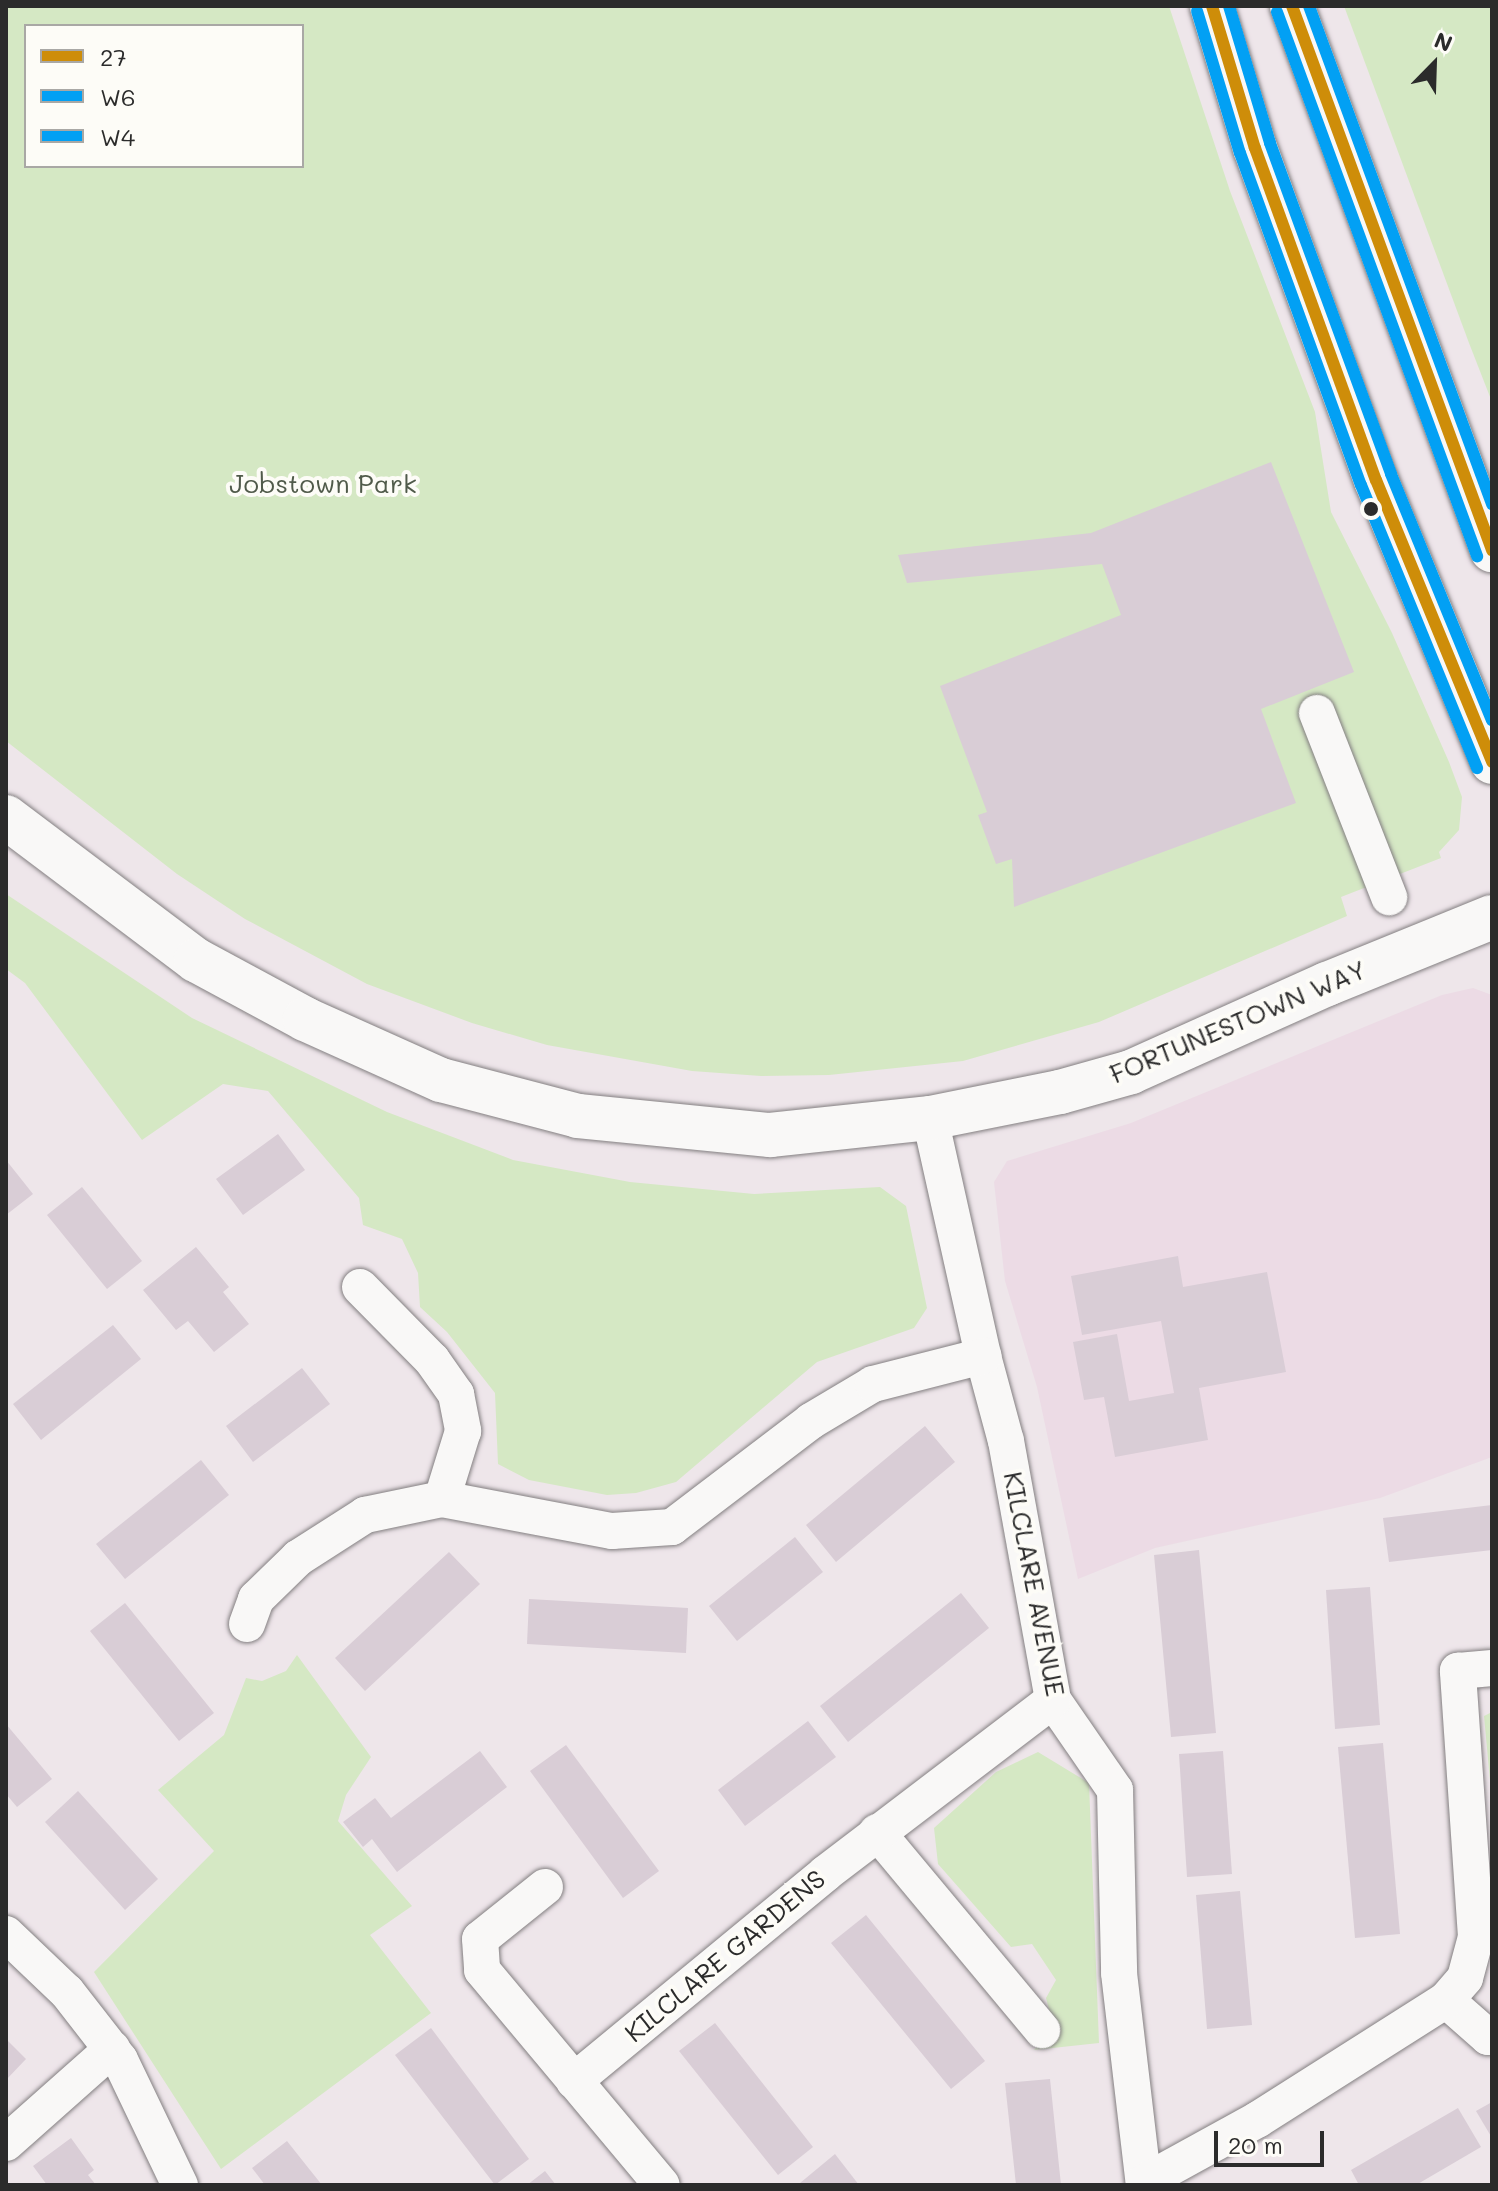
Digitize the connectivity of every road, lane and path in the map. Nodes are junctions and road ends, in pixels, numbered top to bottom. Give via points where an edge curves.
1 (1212, 6) edge
2 (1292, 6) edge
3 (1492, 550) edge
4 (1317, 713) dead end
5 (1492, 762) edge
6 (6, 817) edge
7 (1389, 897) dead end
8 (1492, 917) edge
9 (930, 1118) junction
10 (360, 1287) dead end
11 (983, 1356) junction
12 (442, 1499) junction
13 (247, 1624) dead end
14 (1492, 1668) edge
15 (1053, 1700) junction
16 (877, 1832) junction
17 (545, 1887) dead end
18 (6, 1934) edge
19 (1446, 2000) junction
20 (1042, 2030) dead end
21 (1492, 2035) edge
22 (112, 2049) junction
23 (574, 2081) junction
24 (6, 2143) edge
25 (1144, 2183) edge
26 (180, 2185) edge
27 (662, 2185) edge

1 - 5 street via 1255,148 1376,480
2 - 3 street
4 - 7 street
6 - 9 street, FORTUNESTOWN WAY via 196,960 305,1019 441,1080 578,1116 770,1135
8 - 9 street, FORTUNESTOWN WAY via 1131,1072
9 - 11 street, KILCLARE AVENUE
10 - 12 street via 432,1360 456,1394 463,1431
11 - 12 street via 873,1384 811,1421 672,1527 612,1531
11 - 15 street, KILCLARE AVENUE via 1006,1441
12 - 13 street via 365,1515 298,1558 256,1599
14 - 19 street via 1458,1671 1476,1937 1465,1978
15 - 16 street, KILCLARE GARDENS
15 - 25 street, KILCLARE AVENUE via 1115,1790 1119,1973
16 - 20 street
16 - 23 street, KILCLARE GARDENS
17 - 23 street via 480,1939 482,1970
18 - 22 street via 67,1992
19 - 21 street via 1488,2037
19 - 25 street via 1257,2120
22 - 24 street
22 - 26 street
23 - 27 street

